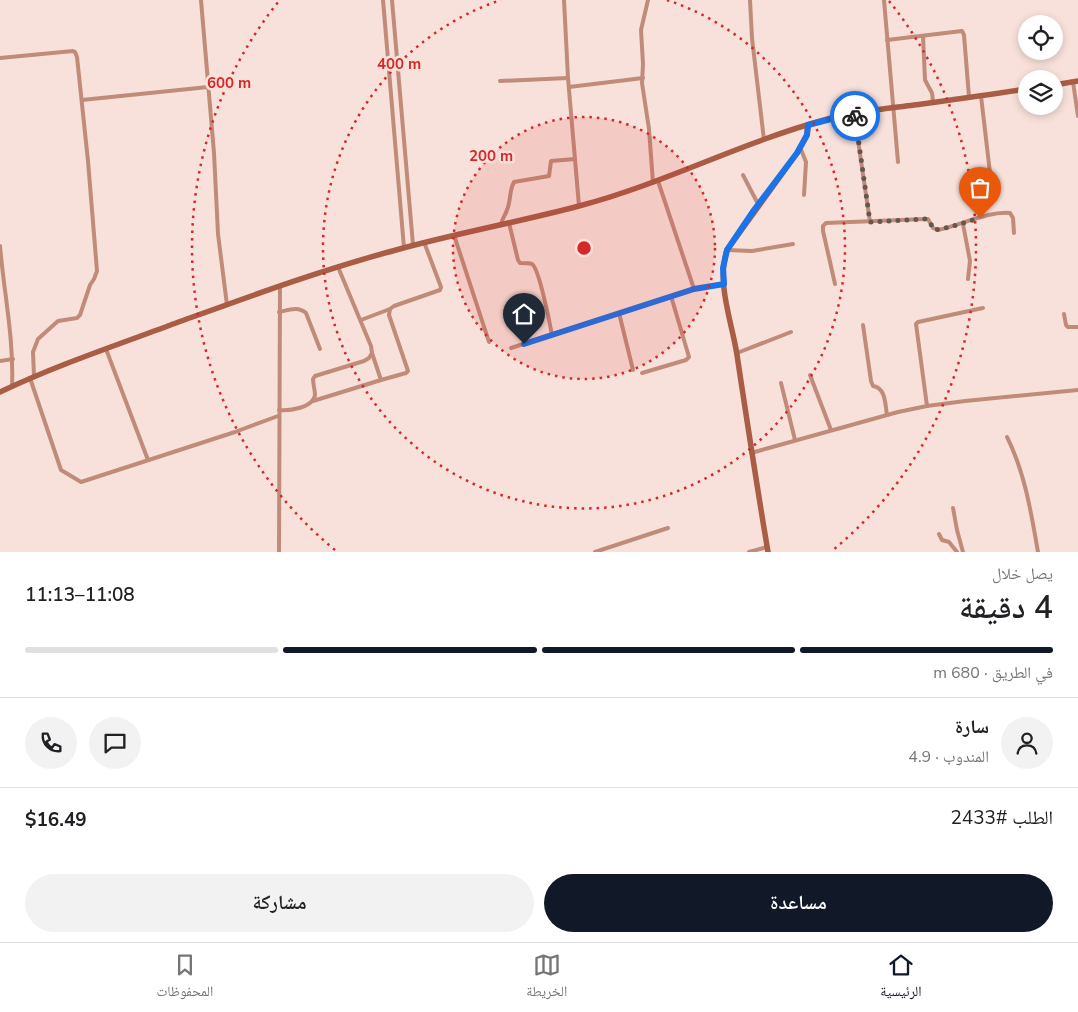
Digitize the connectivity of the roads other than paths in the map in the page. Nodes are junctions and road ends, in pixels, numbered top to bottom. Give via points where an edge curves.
1 (201, 0) edge
2 (383, 0) edge
3 (392, 0) edge
4 (564, 0) edge
5 (648, 0) edge
6 (750, 0) edge
7 (884, 0) edge
8 (923, 36) junction
9 (888, 40) junction
10 (0, 58) edge
11 (568, 78) junction
12 (643, 78) junction
13 (500, 81) dead end
14 (1076, 82) edge
15 (1063, 84) edge
16 (569, 86) junction
17 (208, 87) junction
18 (1018, 90) edge
19 (981, 96) junction
20 (969, 97) junction
21 (82, 100) junction
22 (933, 102) junction
23 (893, 108) junction
24 (854, 113) junction
25 (1078, 116) edge
26 (808, 125) junction
27 (764, 140) junction
28 (800, 147) junction
29 (575, 159) junction
30 (898, 162) dead end
31 (743, 175) dead end
32 (656, 182) junction
33 (992, 190) dead end
34 (804, 194) dead end
35 (758, 204) junction
36 (579, 206) junction
37 (870, 222) junction
38 (509, 223) junction
39 (963, 224) junction
40 (501, 225) junction
41 (1014, 233) dead end
42 (454, 235) junction
43 (424, 242) junction
44 (793, 244) dead end
45 (413, 245) junction
46 (0, 246) edge
47 (404, 248) junction
48 (727, 250) junction
49 (338, 267) junction
50 (968, 279) dead end
51 (1, 281) edge
52 (724, 284) junction
53 (834, 284) dead end
54 (280, 286) junction
55 (694, 289) junction
56 (671, 296) junction
57 (226, 305) junction
58 (983, 308) dead end
59 (390, 309) junction
60 (280, 312) junction
61 (619, 313) junction
62 (1064, 314) dead end
63 (361, 320) junction
64 (864, 325) dead end
65 (1078, 327) edge
66 (790, 332) dead end
67 (552, 335) junction
68 (489, 342) dead end
69 (106, 348) junction
70 (511, 348) dead end
71 (320, 349) dead end
72 (372, 353) junction
73 (737, 353) junction
74 (13, 359) junction
75 (0, 361) edge
76 (633, 370) dead end
77 (642, 373) dead end
78 (810, 375) dead end
79 (32, 377) junction
80 (381, 380) junction
81 (781, 383) dead end
82 (12, 386) junction
83 (1078, 390) edge
84 (0, 392) edge
85 (312, 401) junction
86 (927, 406) junction
87 (278, 410) junction
88 (888, 415) junction
89 (278, 416) junction
90 (831, 430) junction
91 (1008, 437) dead end
92 (795, 440) junction
93 (751, 453) junction
94 (148, 460) junction
95 (953, 508) dead end
96 (668, 528) dead end
97 (939, 534) dead end
98 (614, 546) junction
99 (768, 550) edge
100 (279, 552) edge
101 (595, 552) edge
102 (616, 552) edge
103 (749, 552) edge
104 (957, 552) edge
105 (963, 552) edge
106 (1038, 552) edge

1 - 17 street
2 - 47 street
3 - 45 street
4 - 11 street
5 - 12 street via 641,30
6 - 27 street
7 - 9 street
8 - 9 street
8 - 20 street via 964,32
8 - 22 street via 925,80
9 - 23 street
10 - 21 street via 75,52
11 - 13 street
11 - 16 street
12 - 16 street
12 - 32 street
14 - 15 street
14 - 25 street
16 - 29 street
17 - 21 street
17 - 57 street
18 - 19 street
19 - 20 street
19 - 33 street
20 - 22 street
21 - 79 street via 96,271 80,315 58,321 38,339 33,352
22 - 23 street
23 - 24 street
23 - 30 street
24 - 26 street
24 - 37 street
26 - 27 street
26 - 28 street
27 - 32 street
28 - 34 street via 806,162
28 - 35 street
29 - 36 street
29 - 40 street via 551,161 549,176 514,182
31 - 35 street
32 - 36 street
32 - 55 street
35 - 48 street
36 - 38 street
37 - 39 street via 925,219 935,230
37 - 53 street via 823,226
38 - 40 street
38 - 67 street via 518,260 534,266 538,276
39 - 41 street via 993,214 1010,213
39 - 50 street via 970,261
40 - 42 street
42 - 43 street
42 - 68 street
43 - 45 street
43 - 59 street via 440,290
44 - 48 street via 752,251
45 - 47 street
46 - 51 street
47 - 49 street
48 - 52 street
49 - 54 street
49 - 63 street
51 - 74 street
52 - 55 street
52 - 73 street
54 - 57 street
54 - 60 street
55 - 56 street
56 - 61 street
56 - 77 street via 689,357
57 - 69 street
58 - 86 street via 916,324
59 - 63 street
59 - 80 street via 389,315 408,371
60 - 71 street via 297,309 306,313
60 - 87 street
61 - 67 street
61 - 76 street
62 - 65 street via 1068,327
63 - 72 street
64 - 88 street via 871,381 882,390
66 - 73 street
67 - 70 street
69 - 79 street
69 - 94 street
72 - 80 street
72 - 85 street via 364,361 315,376 315,397
73 - 93 street
74 - 75 street
74 - 82 street
78 - 90 street
79 - 82 street
79 - 94 street via 63,472 81,482
80 - 85 street
81 - 92 street
82 - 84 street
83 - 86 street
85 - 87 street via 289,410
86 - 88 street
87 - 89 street
88 - 90 street
89 - 94 street
89 - 100 street
90 - 92 street
91 - 106 street via 1024,481
92 - 93 street
93 - 99 street
95 - 105 street
96 - 98 street
97 - 104 street
98 - 101 street
98 - 102 street
99 - 103 street

